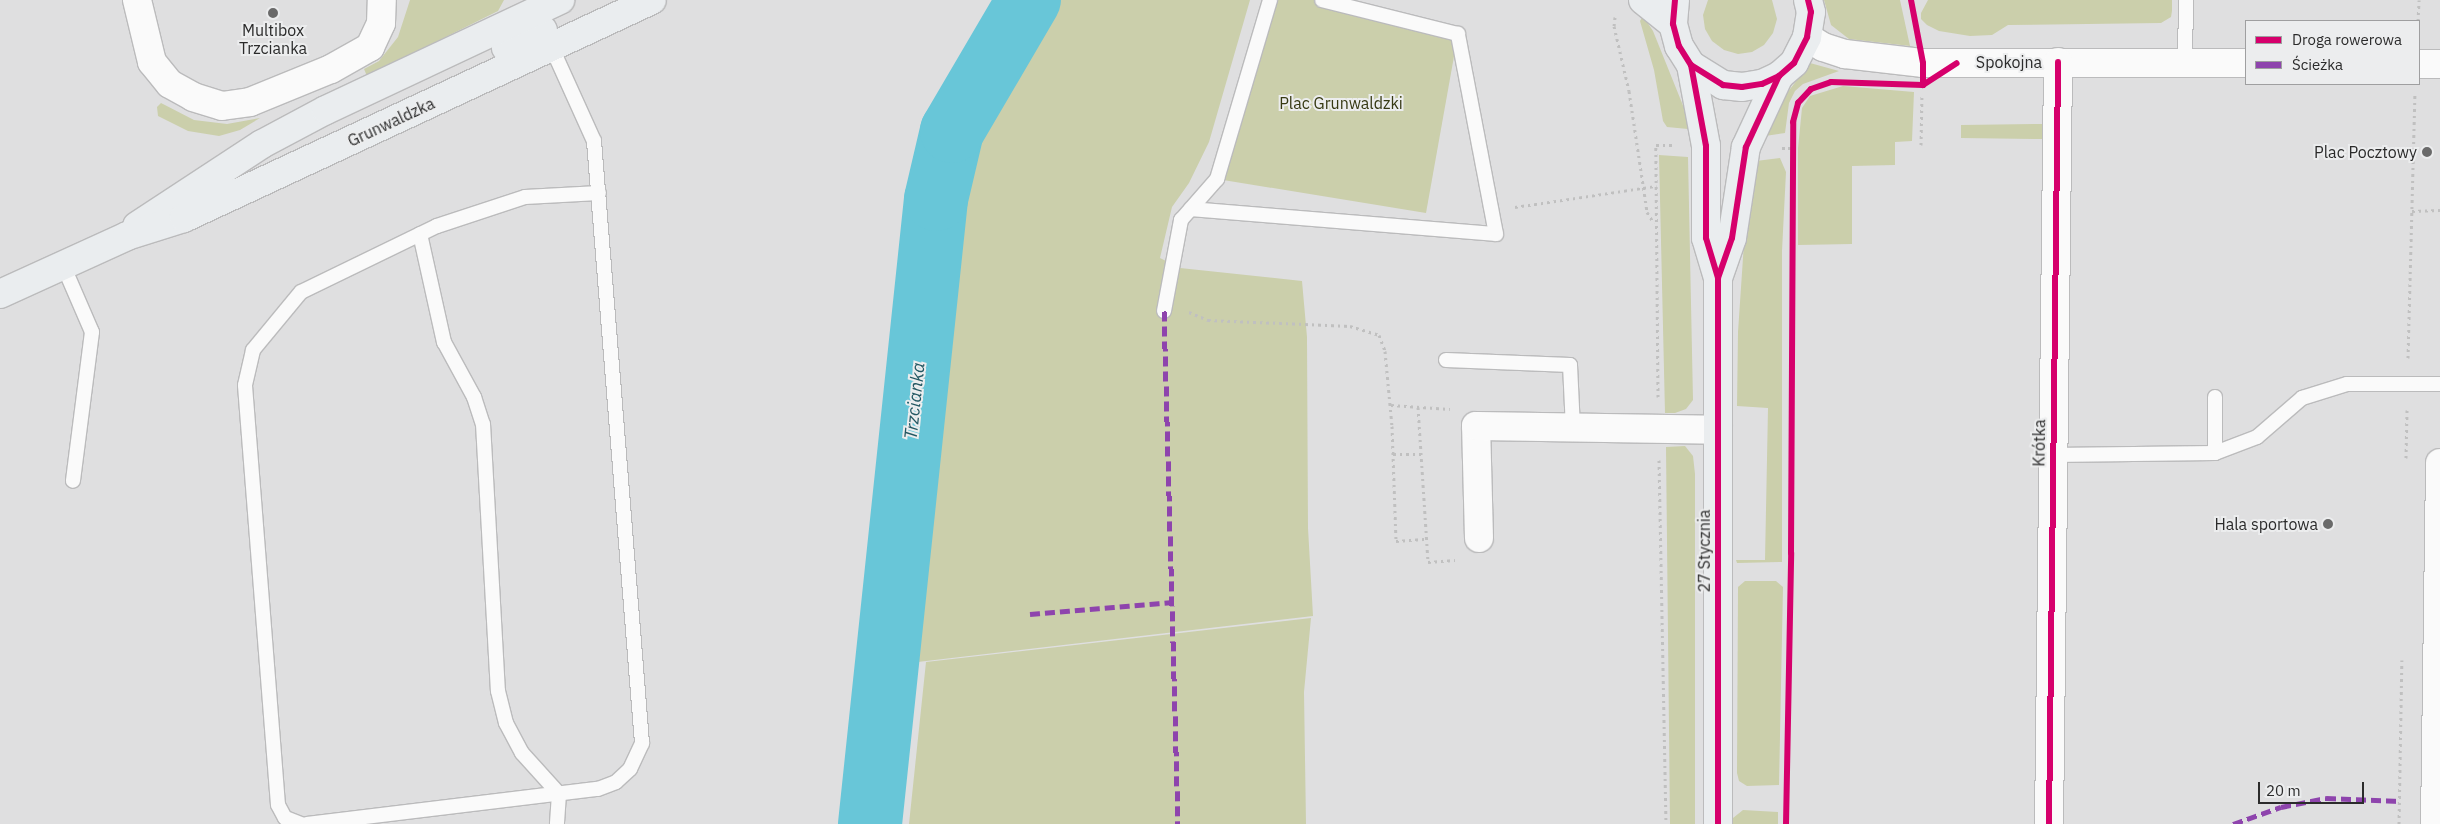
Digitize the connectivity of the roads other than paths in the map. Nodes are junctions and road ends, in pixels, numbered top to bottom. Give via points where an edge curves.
1 (137, 0) edge
2 (382, 0) edge
3 (560, 0) edge
4 (652, 0) edge
5 (1270, 0) edge
6 (1322, 0) edge
7 (1643, 0) edge
8 (1808, 0) edge
9 (2186, 0) edge
10 (1674, 12) edge
11 (540, 22) edge
12 (1807, 36) junction
13 (2058, 62) junction
14 (2184, 62) junction
15 (2245, 63) edge
16 (2420, 64) edge
17 (2440, 64) edge
18 (1691, 65) junction
19 (1779, 76) junction
20 (599, 193) junction
21 (1191, 209) junction
22 (420, 234) junction
23 (127, 236) junction
24 (63, 265) junction
25 (1718, 278) junction
26 (0, 294) edge
27 (1165, 306) road end
28 (1446, 360) dead end
29 (2440, 384) edge
30 (2215, 397) dead end
31 (1573, 428) junction
32 (1718, 430) junction
33 (2214, 453) junction
34 (2052, 455) junction
35 (2440, 463) edge
36 (73, 482) dead end
37 (1479, 538) dead end
38 (559, 794) junction
39 (301, 824) edge
40 (307, 824) edge
41 (557, 824) edge
42 (1718, 824) edge
43 (2049, 824) edge
44 (2435, 824) edge

1 - 2 street via 152,62 158,70 170,84 192,97 222,106 250,102 331,69 370,47 382,23
3 - 11 main road, Grunwaldzka
4 - 11 main road, Grunwaldzka
5 - 21 lane via 1217,179
6 - 21 lane via 1458,34 1496,234
7 - 10 main road
8 - 12 main road via 1811,12
9 - 14 lane
10 - 18 main road via 1678,46
11 - 20 lane via 594,140
11 - 23 main road, Grunwaldzka via 249,188 158,229
11 - 23 main road, Grunwaldzka via 385,81 262,144 158,210
12 - 13 street, Spokojna via 1823,47 1845,54 1957,63
12 - 19 main road via 1794,63
13 - 14 street, Spokojna
13 - 34 street, Krótka
14 - 15 street, Spokojna
16 - 17 street
18 - 19 main road via 1723,85 1762,84
18 - 25 main road, 27 Stycznia via 1706,146 1706,238
19 - 25 main road, 27 Stycznia via 1746,147 1732,238
20 - 22 lane via 525,197
20 - 38 lane via 642,743 630,769 616,782 598,789
21 - 27 lane via 1181,220
22 - 38 lane via 444,342 474,397 483,424 498,691 504,715 522,753
22 - 39 lane via 301,292 253,350 244,385 278,805 284,818
23 - 24 main road, Grunwaldzka
24 - 26 main road, Grunwaldzka
24 - 36 lane via 92,332
25 - 32 main road, 27 Stycznia
28 - 31 lane via 1570,364
29 - 33 lane via 2338,387 2302,398 2257,437
30 - 33 lane
31 - 32 street
31 - 37 street via 1476,426
32 - 42 main road, 27 Stycznia
33 - 34 lane
34 - 43 street, Krótka
35 - 44 street
38 - 40 lane
38 - 41 lane

